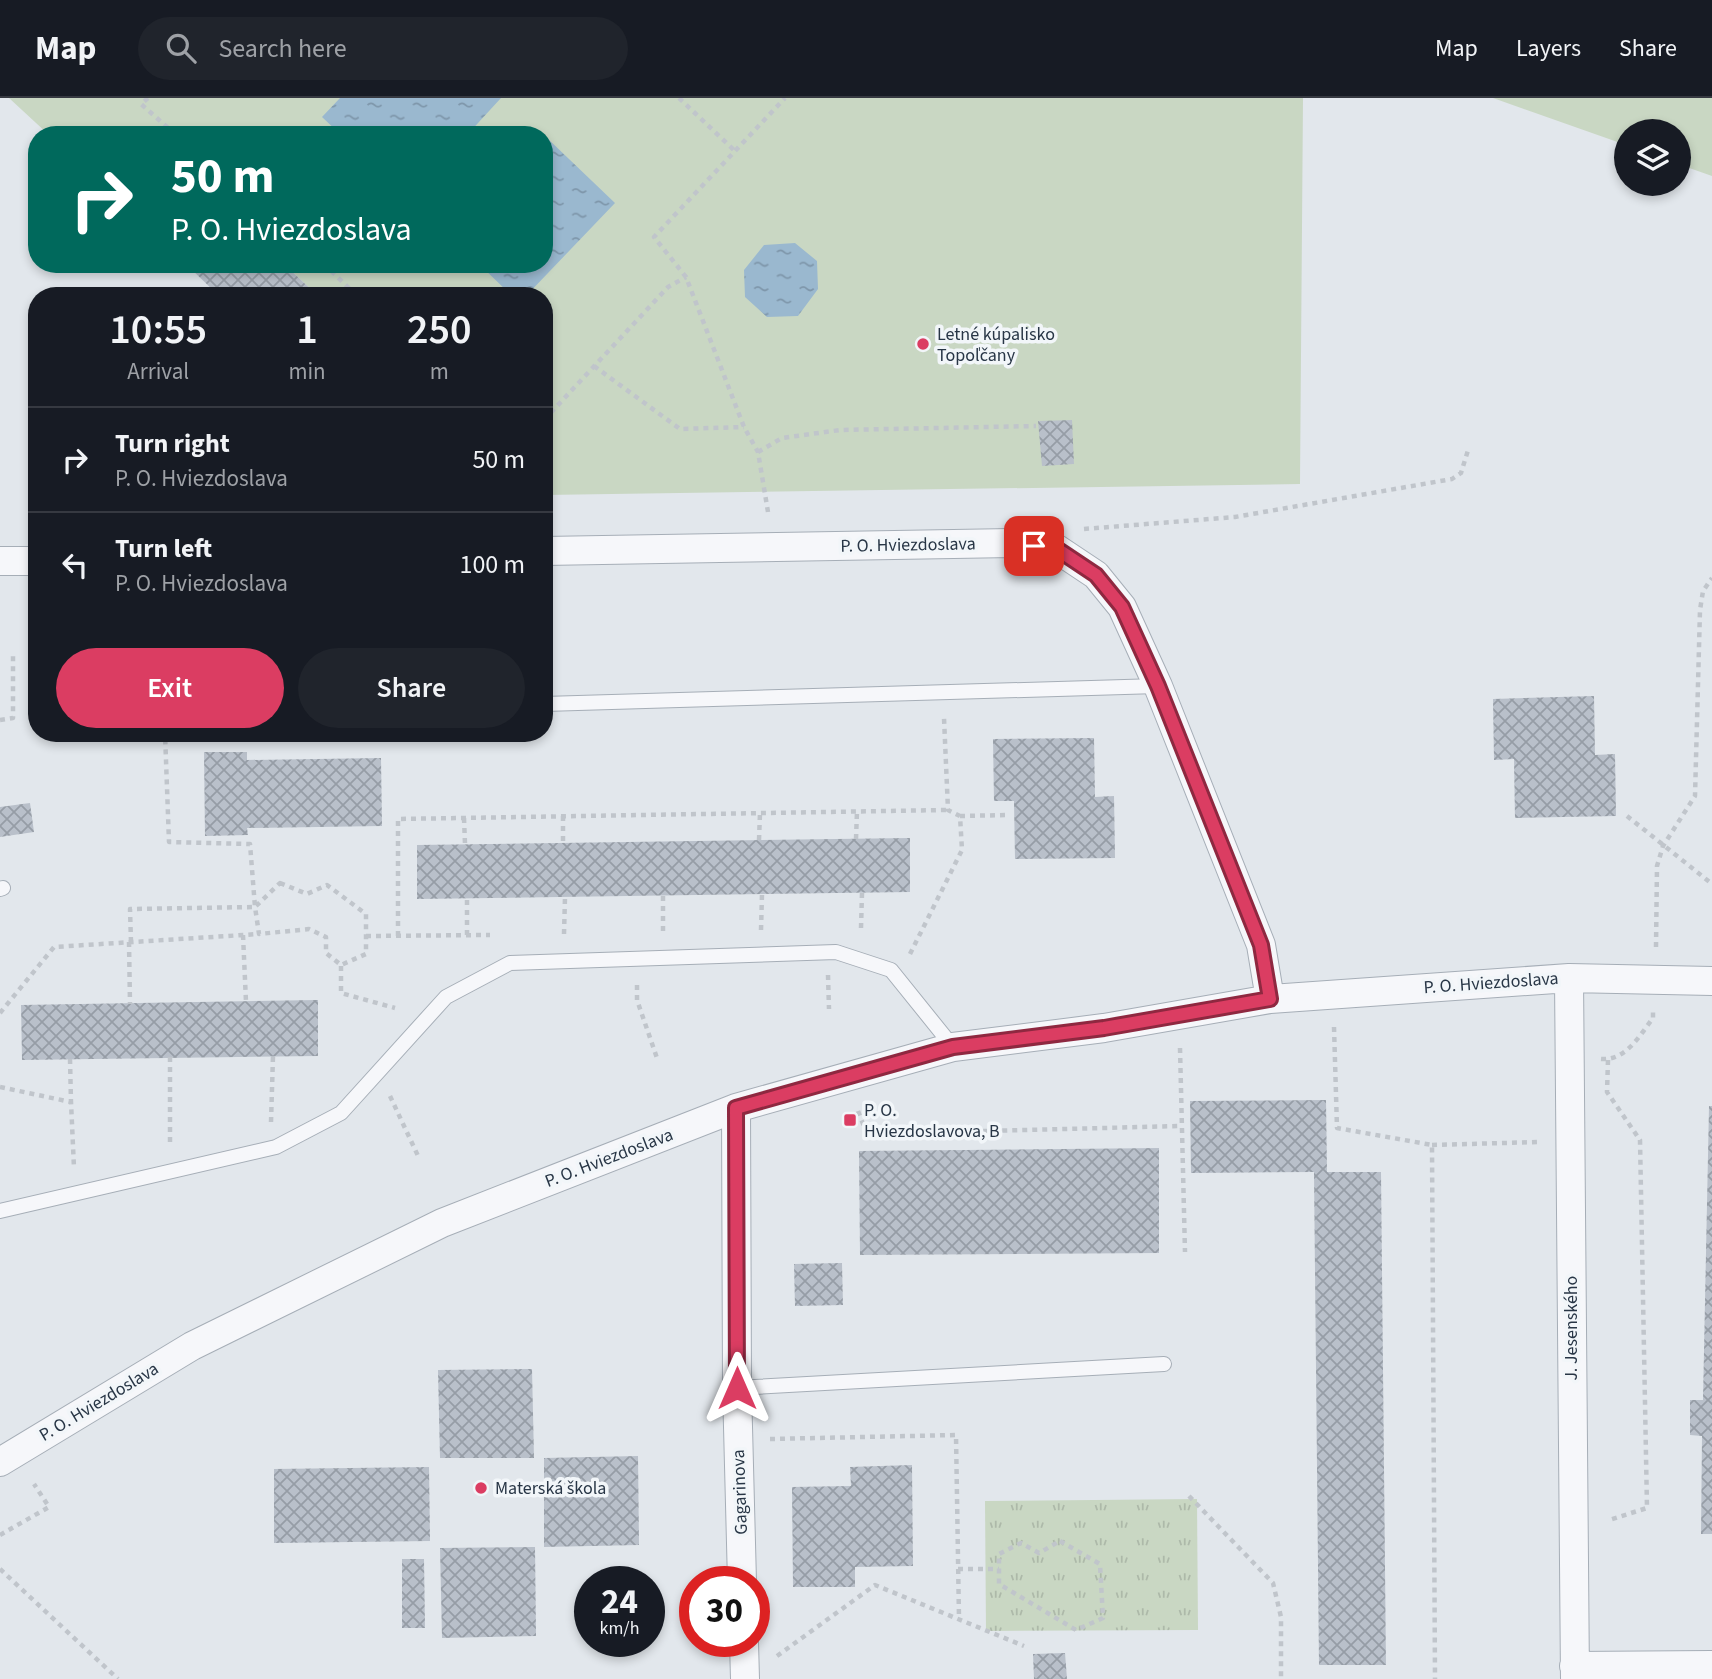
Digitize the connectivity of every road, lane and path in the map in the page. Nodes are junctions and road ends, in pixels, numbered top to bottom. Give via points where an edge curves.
1 (148, 98) edge
2 (680, 98) edge
3 (785, 98) edge
4 (166, 126) edge
5 (735, 151) junction
6 (333, 273) edge
7 (686, 276) junction
8 (348, 287) edge
9 (594, 366) junction
10 (553, 410) edge
11 (1036, 426) dead end
12 (744, 427) junction
13 (1469, 447) dead end
14 (758, 452) junction
15 (768, 512) dead end
16 (1078, 529) dead end
17 (553, 551) edge
18 (0, 561) edge
19 (28, 561) edge
20 (1712, 578) edge
21 (13, 653) dead end
22 (1158, 686) junction
23 (943, 692) junction
24 (553, 704) edge
25 (0, 720) edge
26 (165, 742) edge
27 (948, 810) junction
28 (857, 811) junction
29 (760, 813) junction
30 (1010, 815) dead end
31 (563, 816) junction
32 (960, 816) junction
33 (1627, 816) dead end
34 (464, 818) junction
35 (856, 839) dead end
36 (759, 840) dead end
37 (563, 843) dead end
38 (465, 844) dead end
39 (1663, 846) junction
40 (1712, 884) edge
41 (862, 893) dead end
42 (762, 894) dead end
43 (663, 896) dead end
44 (565, 897) dead end
45 (467, 898) dead end
46 (255, 907) junction
47 (861, 928) dead end
48 (761, 930) dead end
49 (663, 932) dead end
50 (259, 934) junction
51 (564, 934) dead end
52 (243, 935) junction
53 (467, 935) junction
54 (490, 935) dead end
55 (366, 936) junction
56 (398, 936) junction
57 (1656, 940) dead end
58 (130, 942) junction
59 (910, 954) dead end
60 (341, 965) junction
61 (1569, 978) junction
62 (1712, 981) edge
63 (1270, 999) junction
64 (637, 1000) dead end
65 (246, 1002) dead end
66 (130, 1004) dead end
67 (395, 1008) dead end
68 (0, 1013) edge
69 (1653, 1018) dead end
70 (1334, 1027) dead end
71 (953, 1047) junction
72 (1180, 1048) dead end
73 (273, 1056) dead end
74 (170, 1057) dead end
75 (70, 1059) dead end
76 (658, 1061) dead end
77 (374, 1076) junction
78 (0, 1087) edge
79 (71, 1102) junction
80 (736, 1108) junction
81 (858, 1111) dead end
82 (271, 1122) dead end
83 (1181, 1126) junction
84 (1541, 1142) dead end
85 (170, 1145) dead end
86 (1432, 1145) junction
87 (419, 1158) dead end
88 (74, 1168) dead end
89 (0, 1211) edge
90 (1185, 1252) dead end
91 (1164, 1364) dead end
92 (737, 1388) junction
93 (766, 1439) dead end
94 (0, 1462) edge
95 (34, 1484) dead end
96 (1189, 1496) dead end
97 (1609, 1520) dead end
98 (0, 1535) edge
99 (742, 1566) edge
100 (0, 1569) edge
101 (958, 1569) junction
102 (999, 1569) junction
103 (959, 1619) junction
104 (1024, 1646) dead end
105 (776, 1656) dead end
106 (744, 1657) edge
107 (1712, 1665) edge
108 (1575, 1673) edge
109 (118, 1679) edge
110 (745, 1679) edge
111 (1281, 1679) edge
112 (1435, 1679) edge

1 - 4 path via 141,104
2 - 5 path
3 - 5 path
5 - 7 path via 654,237
6 - 8 path
7 - 9 path via 668,287
7 - 12 path
9 - 10 path
9 - 12 path via 680,429
11 - 14 path via 840,430 782,438
12 - 14 path
13 - 16 path via 1461,473 1452,479 1235,517
14 - 15 path
17 - 22 street, P. O. Hviezdoslava via 1012,543 1057,549 1096,575 1122,607
18 - 19 street
20 - 39 path via 1703,591 1700,610 1695,796
21 - 25 path via 13,718
22 - 23 lane
22 - 63 street, P. O. Hviezdoslava via 1261,945
23 - 24 lane
23 - 27 path
26 - 46 path via 169,842 250,844
27 - 28 path
27 - 32 path
28 - 29 path
28 - 35 path
29 - 31 path
29 - 36 path
30 - 32 path
31 - 34 path
31 - 37 path
32 - 59 path via 962,850
33 - 39 path
34 - 38 path
34 - 56 path via 398,819
39 - 40 path
39 - 57 path via 1657,866
41 - 47 path
42 - 48 path
43 - 49 path
44 - 51 path
45 - 53 path
46 - 50 path
46 - 55 path via 280,883 307,894 327,885 366,914
46 - 58 path via 130,909
50 - 52 path
50 - 60 path via 309,929 326,937 327,953
52 - 58 path
52 - 65 path
53 - 54 path
53 - 56 path
55 - 56 path
55 - 60 path via 366,954
58 - 66 path
58 - 68 path via 54,947
60 - 67 path via 341,993
61 - 62 street, P. O. Hviezdoslava
61 - 63 street, P. O. Hviezdoslava
61 - 108 street, J. Jesenského
63 - 71 street, P. O. Hviezdoslava via 1104,1028
64 - 76 path
69 - 97 path via 1625,1052 1608,1060 1607,1092 1640,1140 1647,1508
70 - 86 path via 1337,1128
71 - 77 lane via 891,970 836,952 510,962 446,997
71 - 80 street, P. O. Hviezdoslava
72 - 83 path
73 - 82 path
74 - 85 path
75 - 79 path
77 - 87 path via 395,1102
77 - 89 lane via 341,1114 276,1146
78 - 79 path
79 - 88 path
80 - 92 street, Gagarinova
80 - 94 street, P. O. Hviezdoslava via 442,1223 192,1346
81 - 83 path via 867,1135
83 - 90 path
84 - 86 path
86 - 112 path
91 - 92 lane
92 - 99 street, Gagarinova
93 - 101 path via 956,1435
95 - 98 path via 49,1507
96 - 111 path via 1273,1583 1281,1617
100 - 109 path
101 - 102 path
101 - 103 path
102 - 102 path via 999,1554 1021,1543 1039,1553 1060,1541 1100,1564 1102,1618 1076,1630 999,1584
103 - 104 path
103 - 105 path via 875,1585
106 - 110 street
107 - 108 street

